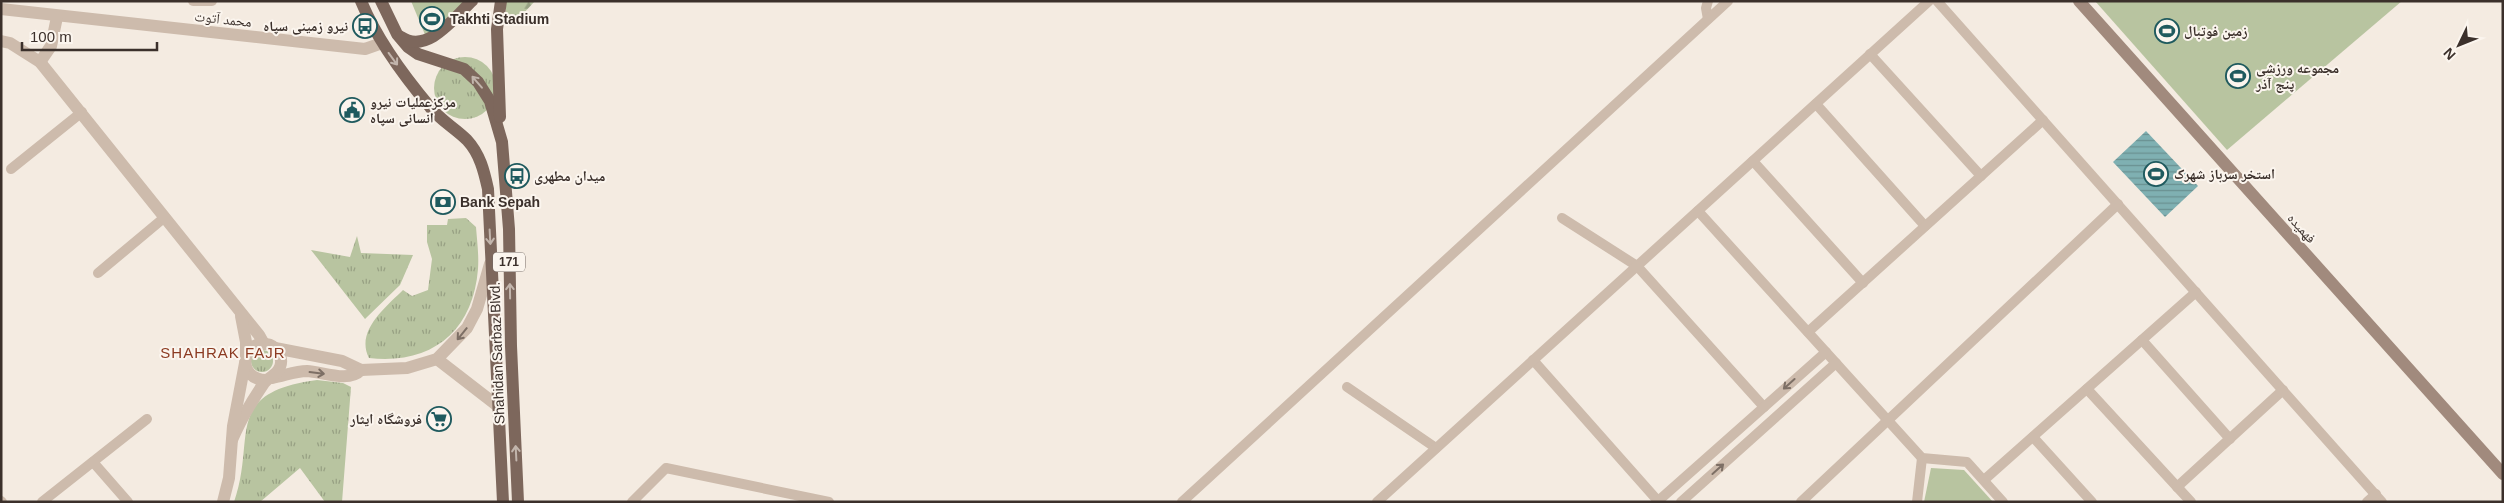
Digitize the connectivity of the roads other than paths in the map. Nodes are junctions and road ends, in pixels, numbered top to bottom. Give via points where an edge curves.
1 (193, 1) edge
2 (212, 1) edge
3 (361, 1) edge
4 (381, 1) edge
5 (472, 1) edge
6 (501, 1) edge
7 (1708, 1) edge
8 (1728, 1) edge
9 (1929, 1) edge
10 (1937, 1) edge
11 (2079, 1) edge
12 (1, 9) edge
13 (57, 17) junction
14 (1708, 19) junction
15 (397, 34) junction
16 (1, 41) edge
17 (382, 42) junction
18 (1870, 54) junction
19 (40, 62) junction
20 (1816, 104) junction
21 (82, 112) junction
22 (2043, 120) junction
23 (502, 142) junction
24 (1753, 161) junction
25 (11, 169) dead end
26 (1981, 176) junction
27 (2118, 204) junction
28 (1698, 211) junction
29 (165, 217) junction
30 (1562, 218) dead end
31 (1925, 226) junction
32 (491, 257) junction
33 (1637, 266) junction
34 (98, 273) dead end
35 (1863, 283) junction
36 (2196, 292) junction
37 (241, 313) junction
38 (1808, 332) junction
39 (2142, 340) junction
40 (269, 346) junction
41 (1826, 352) junction
42 (438, 359) junction
43 (245, 360) junction
44 (1533, 360) junction
45 (1836, 363) junction
46 (361, 370) junction
47 (269, 379) junction
48 (1347, 387) dead end
49 (2087, 388) junction
50 (2282, 390) junction
51 (1764, 407) junction
52 (499, 408) junction
53 (146, 419) dead end
54 (1888, 420) junction
55 (2033, 436) junction
56 (2230, 439) junction
57 (232, 440) junction
58 (1436, 448) junction
59 (1922, 458) junction
60 (93, 462) junction
61 (2503, 474) edge
62 (1984, 480) junction
63 (2178, 488) junction
64 (2379, 498) edge
65 (1657, 501) edge
66 (42, 502) edge
67 (128, 502) edge
68 (223, 502) edge
69 (503, 502) edge
70 (518, 502) edge
71 (632, 502) edge
72 (829, 502) edge
73 (1182, 502) edge
74 (1377, 502) edge
75 (1681, 502) edge
76 (1801, 502) edge
77 (1917, 502) edge
78 (2003, 502) edge
79 (2092, 502) edge
80 (2190, 502) edge
81 (2367, 502) edge

1 - 2 street
3 - 17 main road, Shahidan Sarbaz Blvd.
4 - 15 main road, Shahidan Sarbaz Blvd.
5 - 15 main road via 426,40 409,42
6 - 23 main road, 171 via 496,30
7 - 14 street
8 - 14 street
9 - 18 street
10 - 22 street
11 - 61 main road, فهمیده
12 - 13 street, محمد آتوت
13 - 17 street, محمد آتوت via 365,49
13 - 19 street via 51,46
14 - 73 street
23 -> 15 main road, Shahidan Sarbaz Blvd. / 171 via 490,101 478,82 464,69 418,54
16 - 19 street via 10,43
17 -> 32 main road, Shahidan Sarbaz Blvd. / 171 via 431,109 468,141 482,165 488,189
18 - 20 street
18 - 26 street
19 - 21 street
20 - 24 street
20 - 31 street
21 - 25 street
21 - 29 street
22 - 26 street
22 - 27 street
70 -> 23 main road, Shahidan Sarbaz Blvd. / 171 via 509,229
24 - 28 street
24 - 35 street
26 - 31 street
27 - 36 street
27 - 54 street
28 - 33 street
28 - 38 street
29 - 34 street
29 - 37 street
30 - 33 street
31 - 35 street
32 -> 42 street via 477,309 467,328
32 - 52 main road, Shahidan Sarbaz Blvd. / 171
33 - 44 street
33 - 51 street
35 - 38 street
36 - 39 street
36 - 50 street
37 - 40 street
37 - 43 street via 246,342
38 - 41 street
39 - 49 street
39 - 56 street
40 - 43 street via 252,347
40 - 46 street via 342,362
40 - 47 street via 279,353 281,364 280,370
41 - 45 street
41 -> 51 street
42 - 46 street via 407,368
42 - 52 street
43 - 47 street via 250,374 261,380
43 - 57 street
44 - 58 street
44 - 65 street
45 - 54 street
75 -> 45 street
47 -> 46 street via 307,372 348,376
47 - 57 street via 245,411
48 - 58 street
49 - 55 street
49 - 63 street
50 - 56 street
50 - 64 street
51 - 65 street
52 - 69 main road, Shahidan Sarbaz Blvd. / 171
53 - 60 street
54 - 59 street
54 - 76 street
55 - 62 street
55 - 79 street
56 - 63 street
57 - 68 street
58 - 74 street
59 - 62 street via 1967,462
59 - 77 street
60 - 66 street
60 - 67 street
62 - 78 street
63 - 80 street
64 - 81 street
71 - 72 street via 666,468

